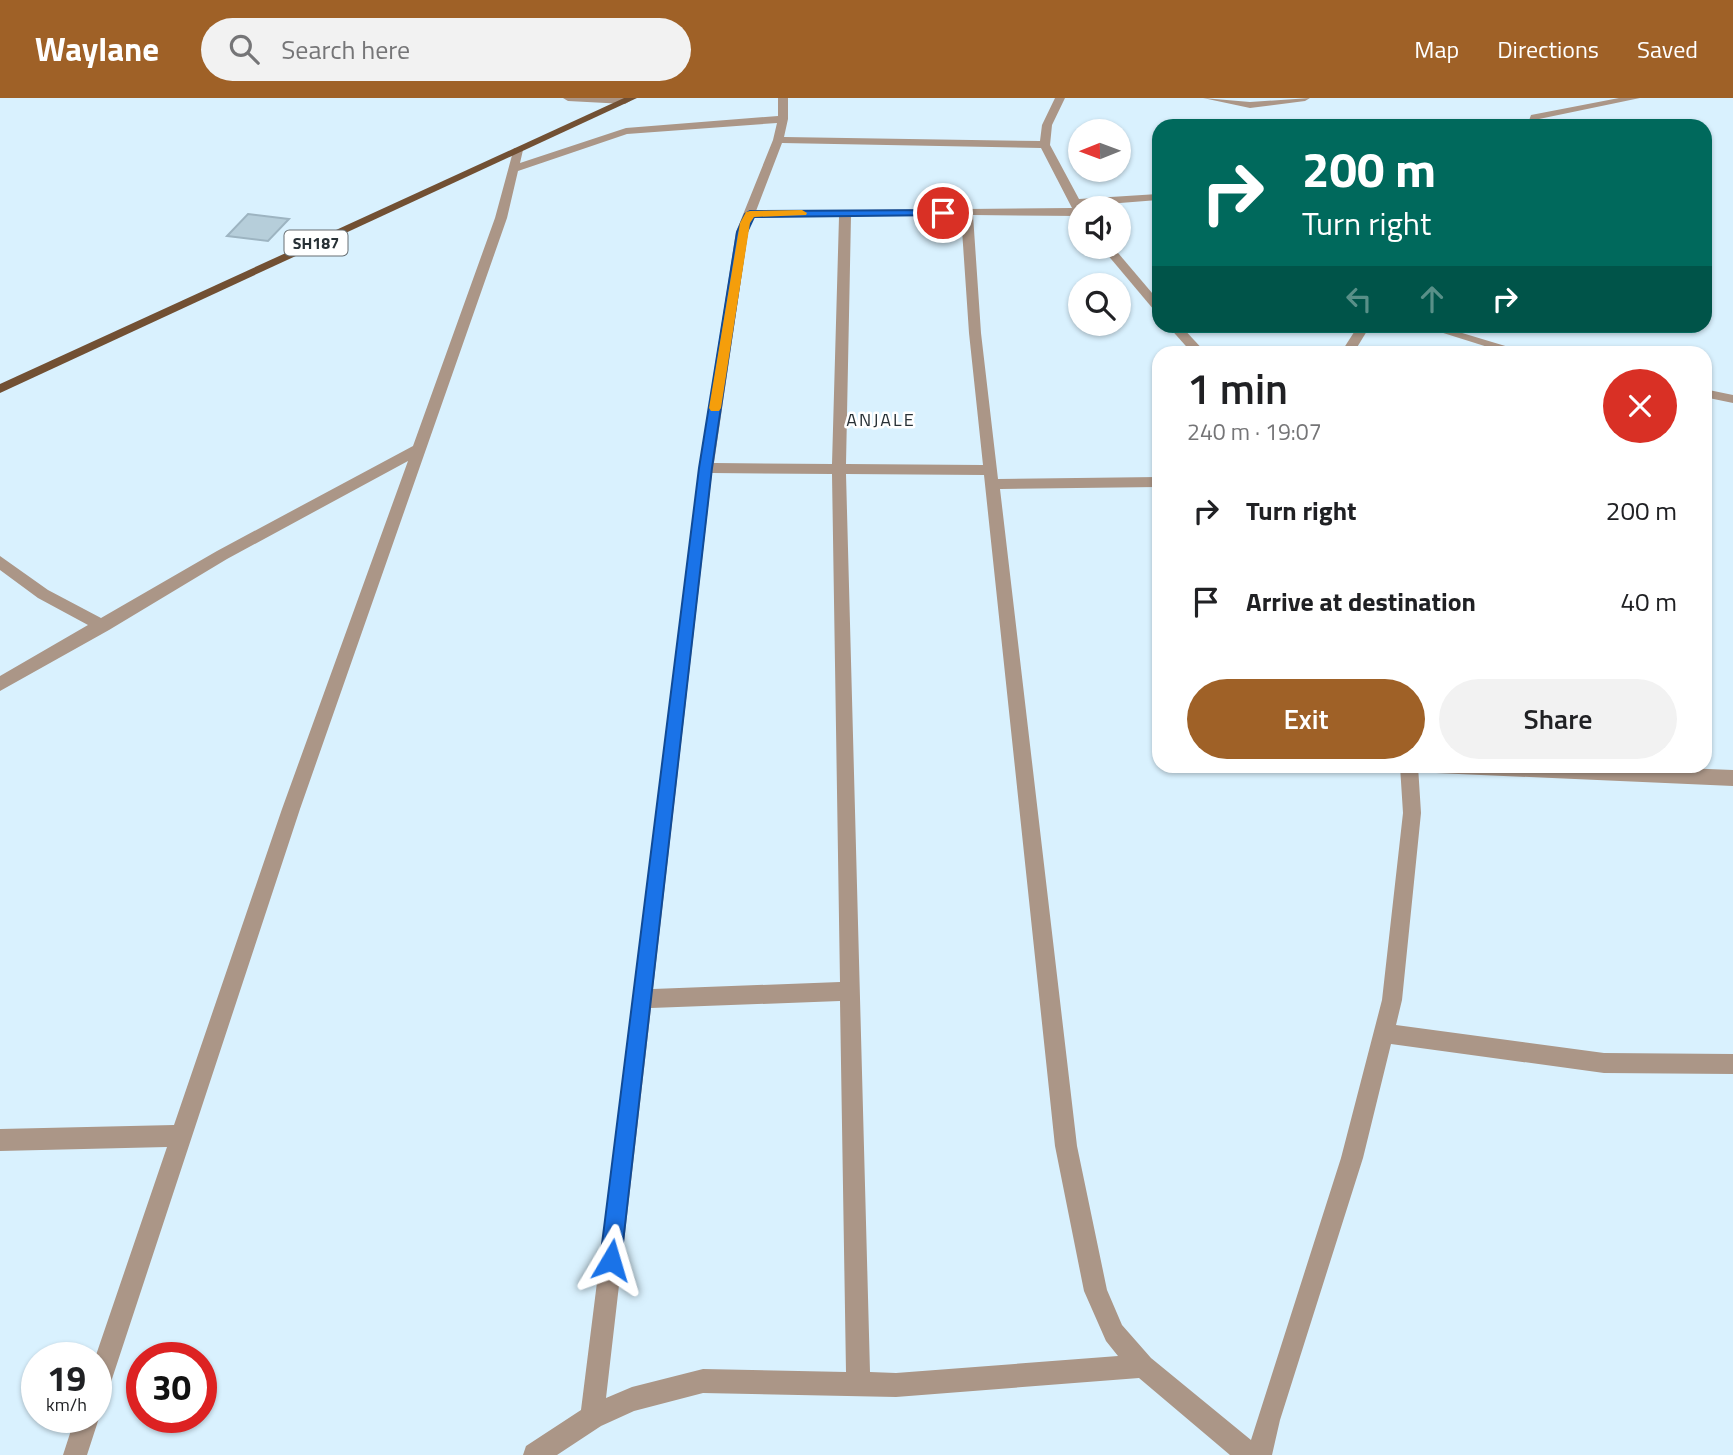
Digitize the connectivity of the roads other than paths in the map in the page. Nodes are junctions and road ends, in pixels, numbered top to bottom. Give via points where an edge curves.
1 (568, 98) edge
2 (783, 98) edge
3 (1060, 98) edge
4 (1208, 98) edge
5 (1305, 98) edge
6 (1635, 98) edge
7 (629, 100) edge
8 (783, 119) junction
9 (1534, 119) edge
10 (778, 140) junction
11 (1045, 145) junction
12 (518, 150) junction
13 (513, 169) junction
14 (1070, 196) edge
15 (1152, 198) edge
16 (1131, 201) edge
17 (1068, 209) edge
18 (845, 213) junction
19 (967, 213) junction
20 (750, 214) junction
21 (1117, 259) edge
22 (1152, 300) edge
23 (1181, 333) edge
24 (1452, 333) edge
25 (1193, 346) edge
26 (1498, 346) edge
27 (0, 389) edge
28 (1712, 395) edge
29 (1733, 399) edge
30 (416, 450) junction
31 (706, 468) junction
32 (839, 470) junction
33 (992, 477) junction
34 (1152, 482) edge
35 (0, 562) edge
36 (103, 626) junction
37 (0, 684) edge
38 (1409, 773) edge
39 (1609, 773) edge
40 (1733, 778) edge
41 (850, 991) junction
42 (642, 999) junction
43 (1384, 1033) junction
44 (1733, 1064) edge
45 (181, 1136) junction
46 (0, 1140) edge
47 (112, 1343) edge
48 (1143, 1366) junction
49 (858, 1385) junction
50 (592, 1417) junction
51 (82, 1433) edge
52 (75, 1455) edge
53 (535, 1455) edge
54 (1249, 1455) edge
55 (1260, 1455) edge

1 - 7 street
2 - 8 street
3 - 11 street via 1047,125
4 - 5 street via 1250,105
6 - 9 street
7 - 12 main road, SH187
8 - 10 street
8 - 13 street via 626,131
10 - 11 street
10 - 20 street
11 - 14 street
12 - 13 street
12 - 27 main road, SH187
13 - 30 street via 501,218
15 - 16 street
17 - 19 street
18 - 19 street
18 - 20 street
18 - 32 street
19 - 33 street
20 - 31 street via 742,232
21 - 22 street
23 - 25 street
24 - 26 street
28 - 29 street
30 - 36 street via 222,555
30 - 45 street
31 - 32 street
31 - 42 street
32 - 33 street
32 - 41 street
33 - 34 street
33 - 48 street via 1066,1146 1096,1291 1114,1333
35 - 36 street via 43,594
36 - 37 street
38 - 43 street via 1410,826 1392,1000
39 - 40 street
41 - 42 street
41 - 49 street
42 - 50 street
43 - 44 street via 1604,1063
43 - 55 street via 1352,1158
45 - 46 street
45 - 47 street
48 - 49 street
48 - 54 street
49 - 50 street via 703,1381 632,1399
50 - 53 street
51 - 52 street

